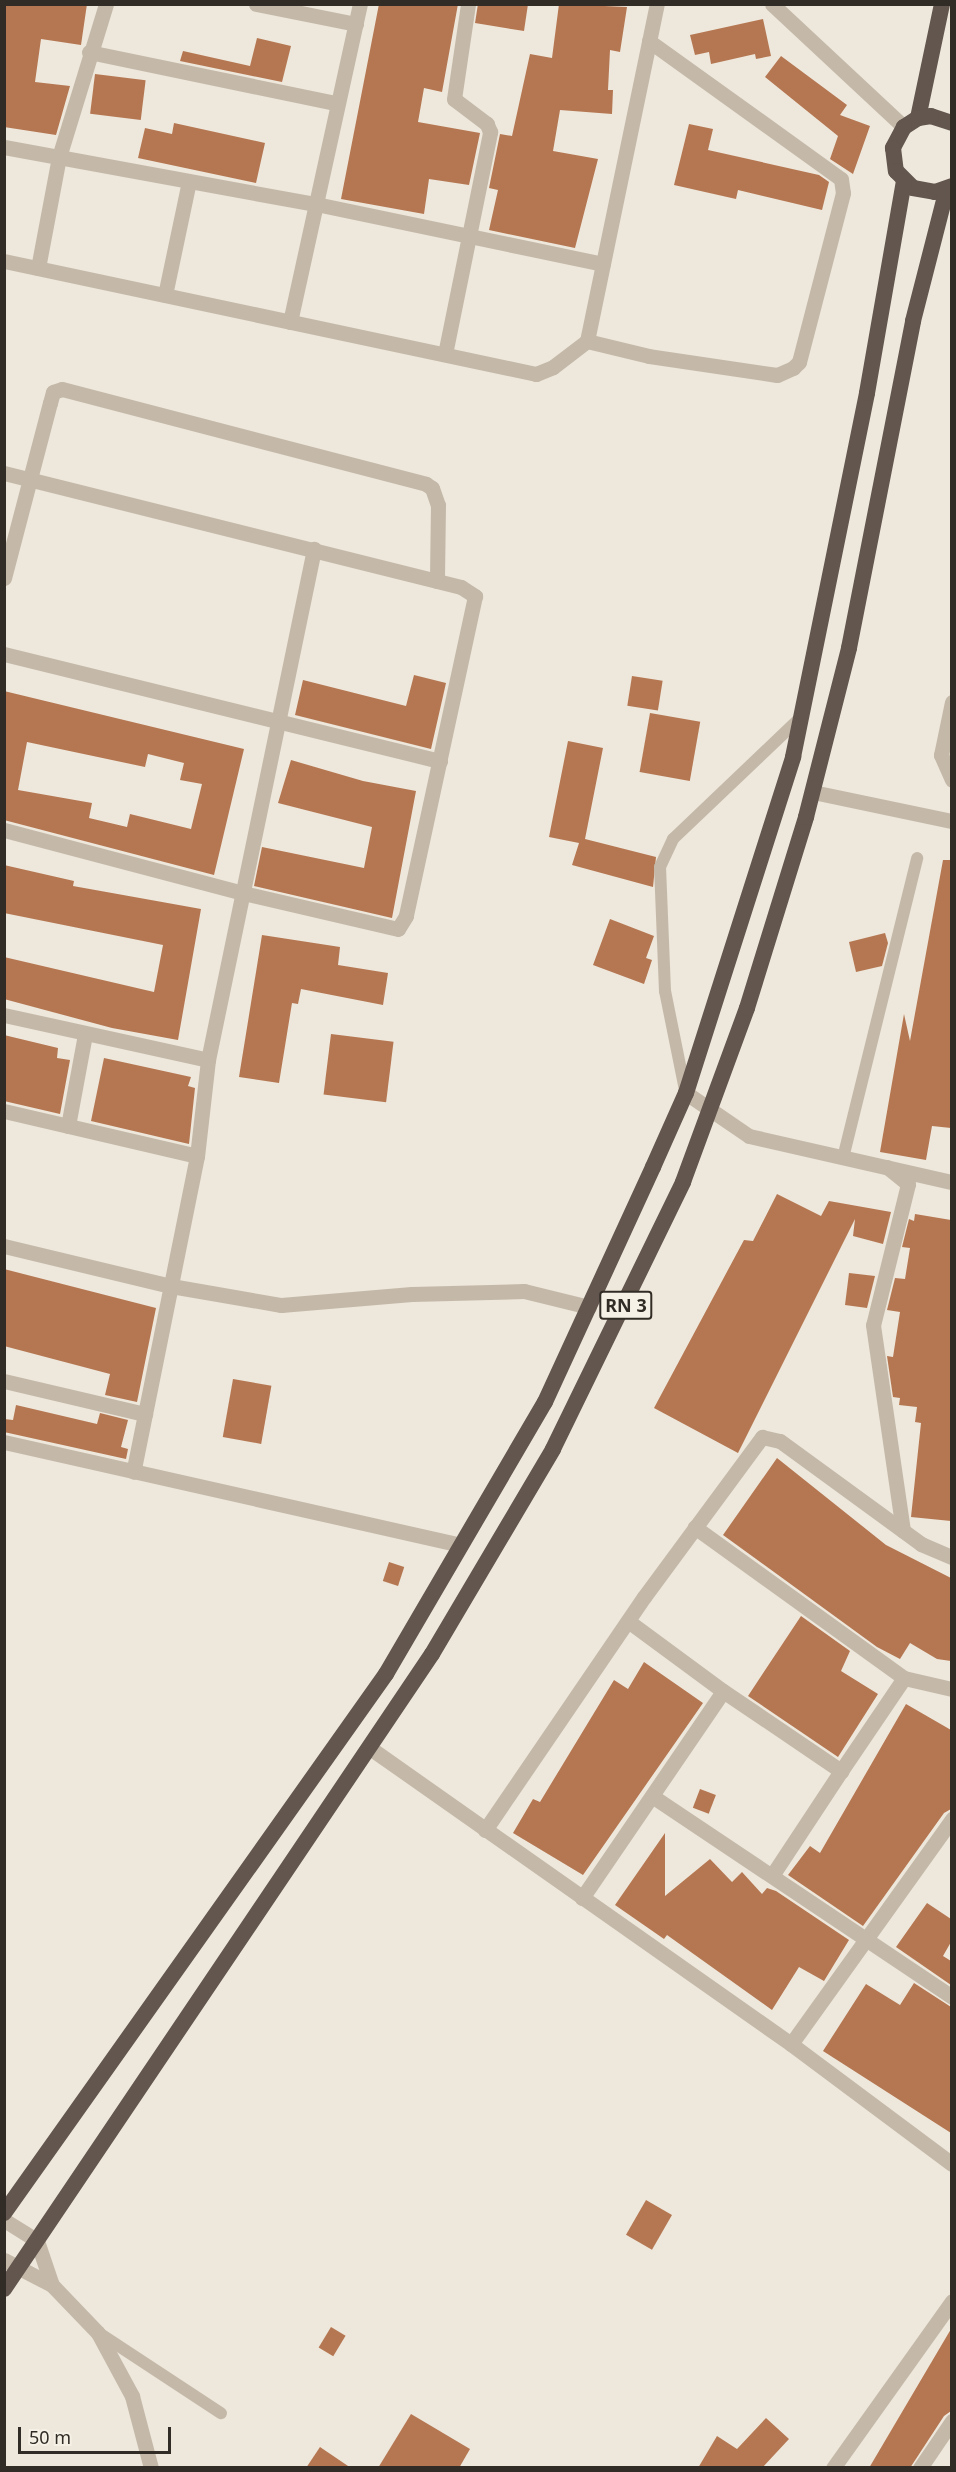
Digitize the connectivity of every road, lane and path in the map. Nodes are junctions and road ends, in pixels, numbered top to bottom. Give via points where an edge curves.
1 (106, 4) edge
2 (256, 4) edge
3 (360, 4) edge
4 (468, 4) edge
5 (657, 4) edge
6 (942, 4) edge
7 (773, 5) edge
8 (356, 24) junction
9 (649, 41) junction
10 (89, 52) junction
11 (336, 104) junction
12 (911, 122) junction
13 (951, 123) edge
14 (4, 147) edge
15 (59, 157) junction
16 (189, 181) junction
17 (904, 181) junction
18 (949, 187) edge
19 (316, 204) junction
20 (471, 237) junction
21 (4, 261) edge
22 (603, 264) junction
23 (38, 268) junction
24 (165, 295) junction
25 (290, 322) junction
26 (586, 341) junction
27 (445, 354) junction
28 (4, 473) edge
29 (30, 479) junction
30 (314, 549) junction
31 (9, 551) edge
32 (4, 578) edge
33 (437, 581) junction
34 (4, 654) edge
35 (951, 702) edge
36 (801, 717) junction
37 (278, 722) junction
38 (440, 761) junction
39 (951, 780) edge
40 (813, 792) junction
41 (951, 821) edge
42 (4, 830) edge
43 (917, 858) dead end
44 (243, 893) junction
45 (4, 1015) edge
46 (85, 1034) junction
47 (208, 1060) junction
48 (686, 1093) junction
49 (4, 1111) edge
50 (711, 1112) junction
51 (68, 1126) junction
52 (197, 1155) junction
53 (843, 1158) junction
54 (887, 1167) junction
55 (951, 1182) edge
56 (4, 1246) edge
57 (171, 1286) junction
58 (589, 1307) junction
59 (4, 1382) edge
60 (145, 1414) junction
61 (4, 1442) edge
62 (133, 1472) junction
63 (695, 1527) junction
64 (903, 1531) junction
65 (461, 1545) junction
66 (951, 1557) edge
67 (628, 1622) junction
68 (904, 1678) junction
69 (951, 1689) edge
70 (723, 1691) junction
71 (370, 1749) junction
72 (841, 1771) junction
73 (652, 1796) junction
74 (951, 1819) edge
75 (485, 1830) junction
76 (773, 1874) junction
77 (582, 1898) junction
78 (867, 1940) junction
79 (951, 1997) edge
80 (791, 2044) junction
81 (951, 2164) edge
82 (4, 2213) edge
83 (4, 2220) edge
84 (37, 2241) junction
85 (12, 2264) edge
86 (52, 2285) junction
87 (4, 2289) edge
88 (951, 2301) edge
89 (98, 2333) junction
90 (221, 2413) dead end
91 (951, 2421) edge
92 (151, 2468) edge
93 (833, 2468) edge
94 (920, 2468) edge

1 - 10 street
2 - 8 street
3 - 8 street
4 - 20 street via 454,99 487,124 490,132
5 - 9 street
6 - 12 highway
7 - 12 street
8 - 11 street
9 - 22 street
9 - 26 street via 835,172 843,193 799,362 793,368 777,375 649,356
10 - 11 street
10 - 15 street
11 - 19 street
12 - 13 highway via 932,116
12 - 17 highway via 893,148 896,171
14 - 15 street
15 - 16 street
15 - 23 street
16 - 19 street
16 - 24 street
17 - 18 highway via 924,192
17 - 36 highway, RN 3 via 867,393
18 - 40 highway, RN 3 via 913,321 849,648
19 - 20 street
19 - 25 street
20 - 22 street
20 - 27 street
21 - 23 street
22 - 26 street
23 - 24 street
24 - 25 street
25 - 27 street
26 - 27 street via 553,367 536,374
28 - 29 street
29 - 30 street
29 - 31 street
29 - 33 street via 53,392 66,390 426,484 432,488 438,505
30 - 33 street
30 - 37 street
31 - 32 street
33 - 38 street via 472,591 475,596
34 - 37 street
35 - 39 street via 942,755
36 - 48 highway, RN 3 via 789,768
36 - 48 lane via 673,839 660,867 665,991
37 - 38 street
37 - 44 street
38 - 44 street via 406,916 398,929
40 - 41 street
40 - 50 highway, RN 3
42 - 44 street
43 - 53 lane
44 - 47 street
45 - 46 street
46 - 47 street
46 - 51 street
47 - 52 street
48 - 50 street
48 - 58 highway, RN 3
49 - 51 street
50 - 53 street via 749,1136
50 - 71 highway, RN 3 via 624,1311 553,1449 432,1654
51 - 52 street
52 - 57 street
53 - 54 street
54 - 55 street
54 - 64 street via 908,1184 873,1325
56 - 57 street
57 - 58 street via 281,1305 412,1294 524,1291
57 - 60 street
58 - 65 highway, RN 3 via 545,1402
59 - 60 street
60 - 62 street
61 - 62 street
62 - 65 street
63 - 64 street via 757,1441 768,1437 780,1441
63 - 67 street
63 - 68 street
64 - 66 street via 921,1545
65 - 82 highway, RN 3 via 386,1674
67 - 70 street
67 - 75 street
68 - 69 street
68 - 72 street
70 - 72 street
70 - 73 street
71 - 75 street
71 - 84 highway, RN 3
72 - 76 street
73 - 76 street
73 - 77 street
74 - 78 street
75 - 77 street
76 - 78 street
77 - 80 street
78 - 79 street
78 - 80 street
80 - 81 street
83 - 84 street
84 - 85 highway, RN 3
84 - 86 street
85 - 86 street
85 - 87 highway, RN 3
86 - 89 street
88 - 93 street
89 - 90 lane
89 - 92 street via 132,2396
91 - 94 street

